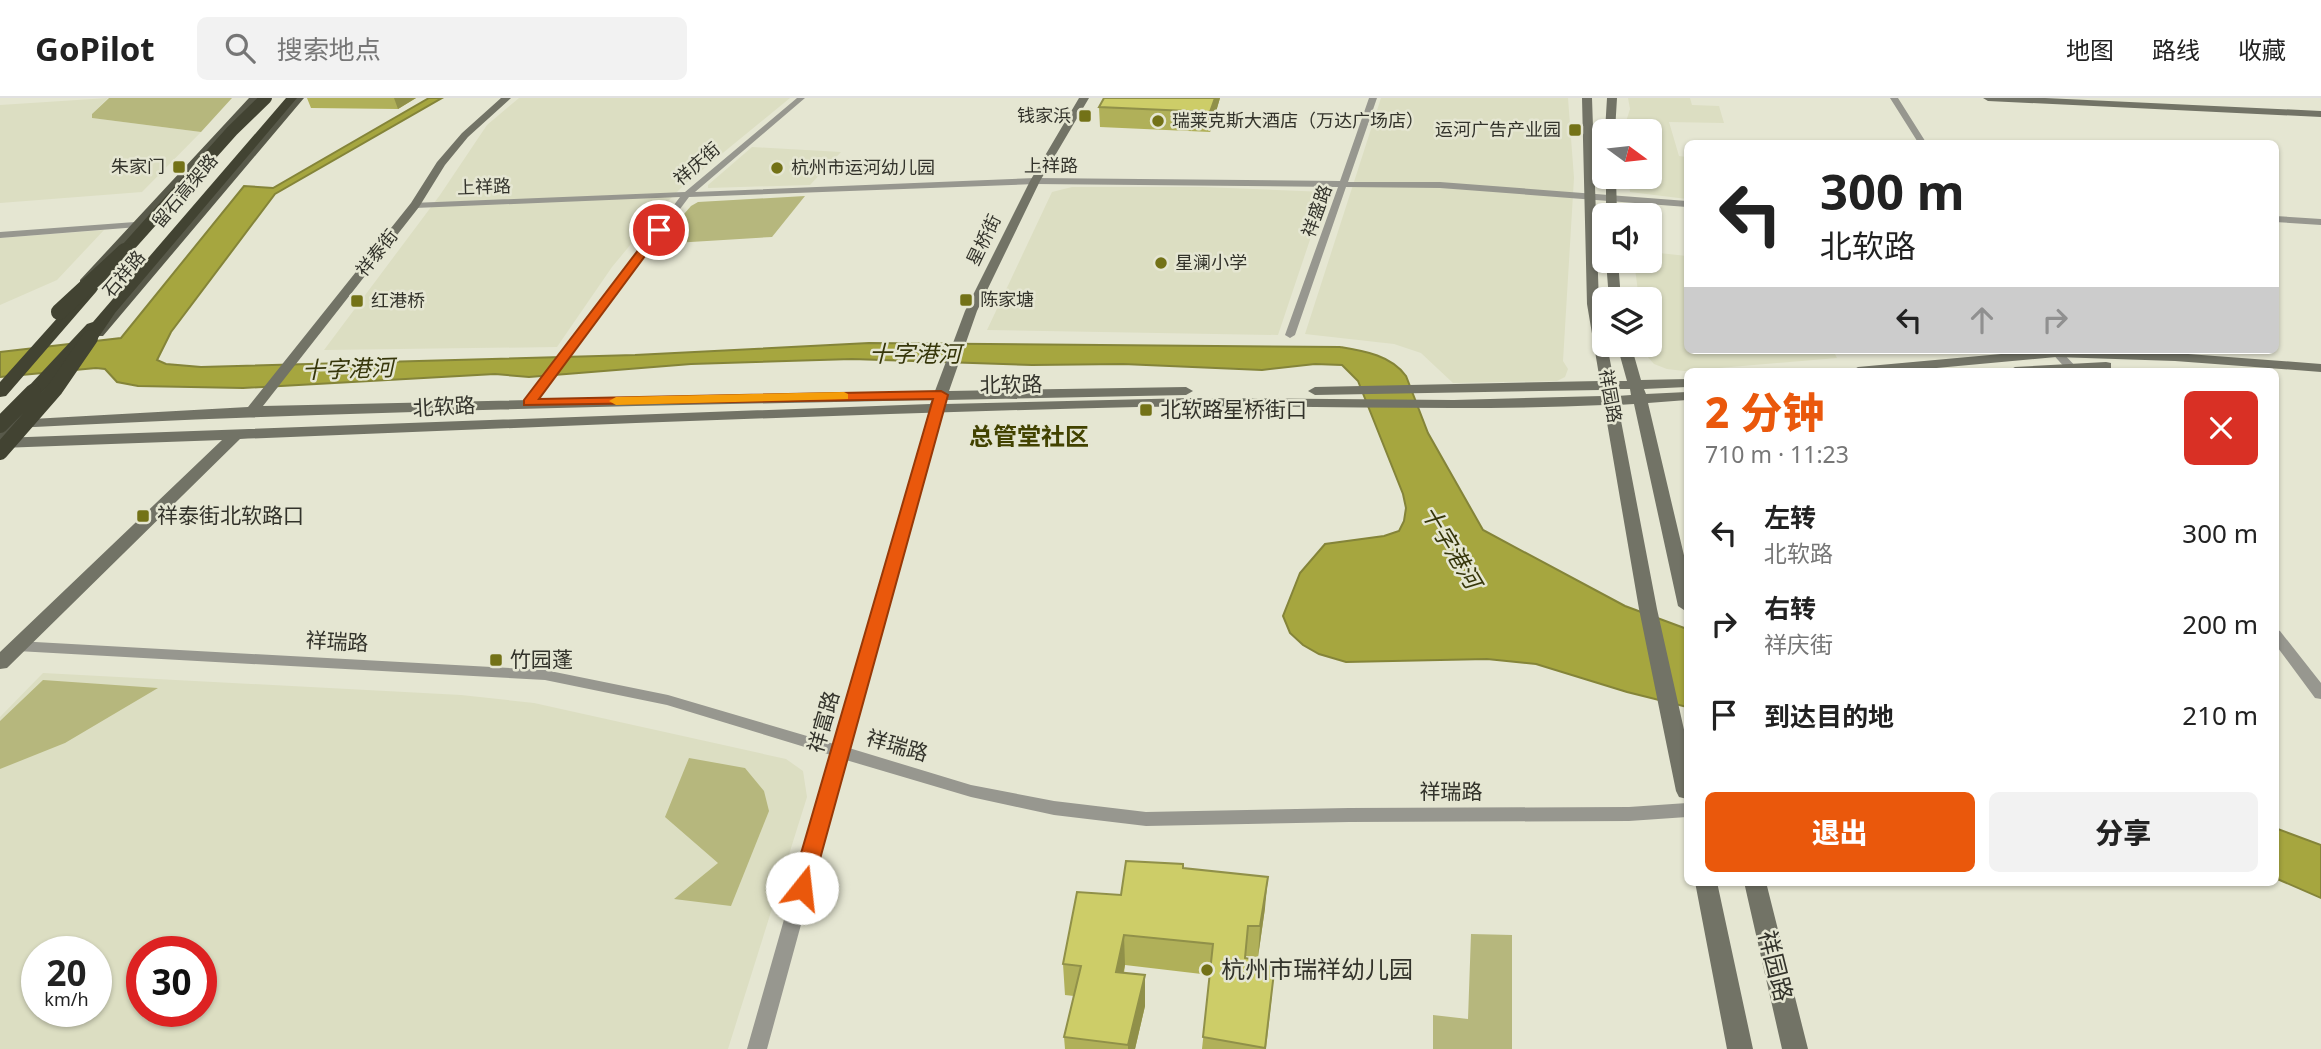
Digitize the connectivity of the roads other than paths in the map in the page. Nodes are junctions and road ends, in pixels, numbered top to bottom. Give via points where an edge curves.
1 (254, 98) edge
2 (266, 98) edge
3 (292, 98) edge
4 (299, 98) edge
5 (506, 98) edge
6 (801, 98) edge
7 (1084, 98) edge
8 (1373, 98) edge
9 (1587, 98) edge
10 (1612, 98) edge
11 (1895, 98) edge
12 (1988, 98) edge
13 (2119, 98) edge
14 (2321, 107) edge
15 (2321, 114) edge
16 (1611, 119) edge
17 (1921, 140) edge
18 (1035, 181) junction
19 (1343, 184) junction
20 (1612, 189) edge
21 (685, 196) junction
22 (1589, 196) junction
23 (1612, 198) junction
24 (1612, 203) edge
25 (1684, 204) edge
26 (415, 205) junction
27 (2279, 219) edge
28 (2321, 222) edge
29 (135, 225) junction
30 (0, 235) edge
31 (109, 310) junction
32 (1290, 335) dead end
33 (2034, 354) edge
34 (2057, 354) edge
35 (2103, 354) edge
36 (1628, 357) edge
37 (1889, 368) edge
38 (2071, 368) edge
39 (2321, 368) edge
40 (2279, 372) edge
41 (2321, 377) edge
42 (0, 383) edge
43 (1684, 384) edge
44 (1609, 393) junction
45 (1638, 393) junction
46 (1684, 396) edge
47 (938, 401) junction
48 (529, 403) junction
49 (252, 411) junction
50 (5, 425) edge
51 (234, 436) junction
52 (0, 438) edge
53 (0, 443) edge
54 (0, 452) edge
55 (1684, 593) edge
56 (2279, 639) edge
57 (17, 646) junction
58 (0, 663) edge
59 (2321, 694) edge
60 (839, 753) junction
61 (1684, 775) edge
62 (1684, 810) edge
63 (1707, 886) edge
64 (1756, 886) edge
65 (757, 1049) edge
66 (1740, 1049) edge
67 (1795, 1049) edge

1 - 29 main road, 石祥路
2 - 42 highway, 留石高架路, bridge
3 - 31 highway, 留石高架路
4 - 50 main road, 石祥路, bridge via 61,377
5 - 26 street, 祥泰街 via 465,135
6 - 21 street, 祥庆街
7 - 18 street, 星桥街
8 - 19 street, 祥盛路
9 - 22 street, 祥园路
10 - 16 street
11 - 17 street
12 - 15 street
13 - 14 street
18 - 19 street, 上祥路
18 - 21 street, 上祥路
18 - 47 street, 星桥街 via 971,311
19 - 22 street, 上祥路
19 - 32 street, 祥盛路
20 - 23 street
21 - 26 street, 上祥路
21 - 48 street, 祥庆街
22 - 23 street, 上祥路
22 - 44 street, 祥园路 via 1593,304
23 - 24 street
23 - 25 street, 上祥路
26 - 49 street, 祥泰街
27 - 28 street
29 - 30 street
29 - 42 main road, 石祥路
31 - 50 highway, 留石高架路, bridge
31 - 54 highway, 留石高架路, bridge via 55,389
33 - 37 street
34 - 38 street
35 - 39 street
36 - 45 street, 祥园路
40 - 41 street
43 - 45 street, 北软路
44 - 45 street, 北软路
44 - 47 street, 北软路 via 1214,402
44 - 61 street, 祥园路
45 - 46 street, 北软路
45 - 55 street, 祥园路
47 - 48 street, 北软路
47 - 51 street, 北软路
47 - 60 street, 祥富路
48 - 49 street, 北软路
49 - 50 street, 北软路
50 - 52 main road, 石祥路
51 - 53 street, 北软路
51 - 57 street
56 - 59 street
57 - 58 street
57 - 60 street, 祥瑞路 via 545,675 668,700
60 - 62 street, 祥瑞路 via 971,791 1054,808 1146,819
60 - 65 street, 祥富路
63 - 66 street
64 - 67 street, 祥园路

